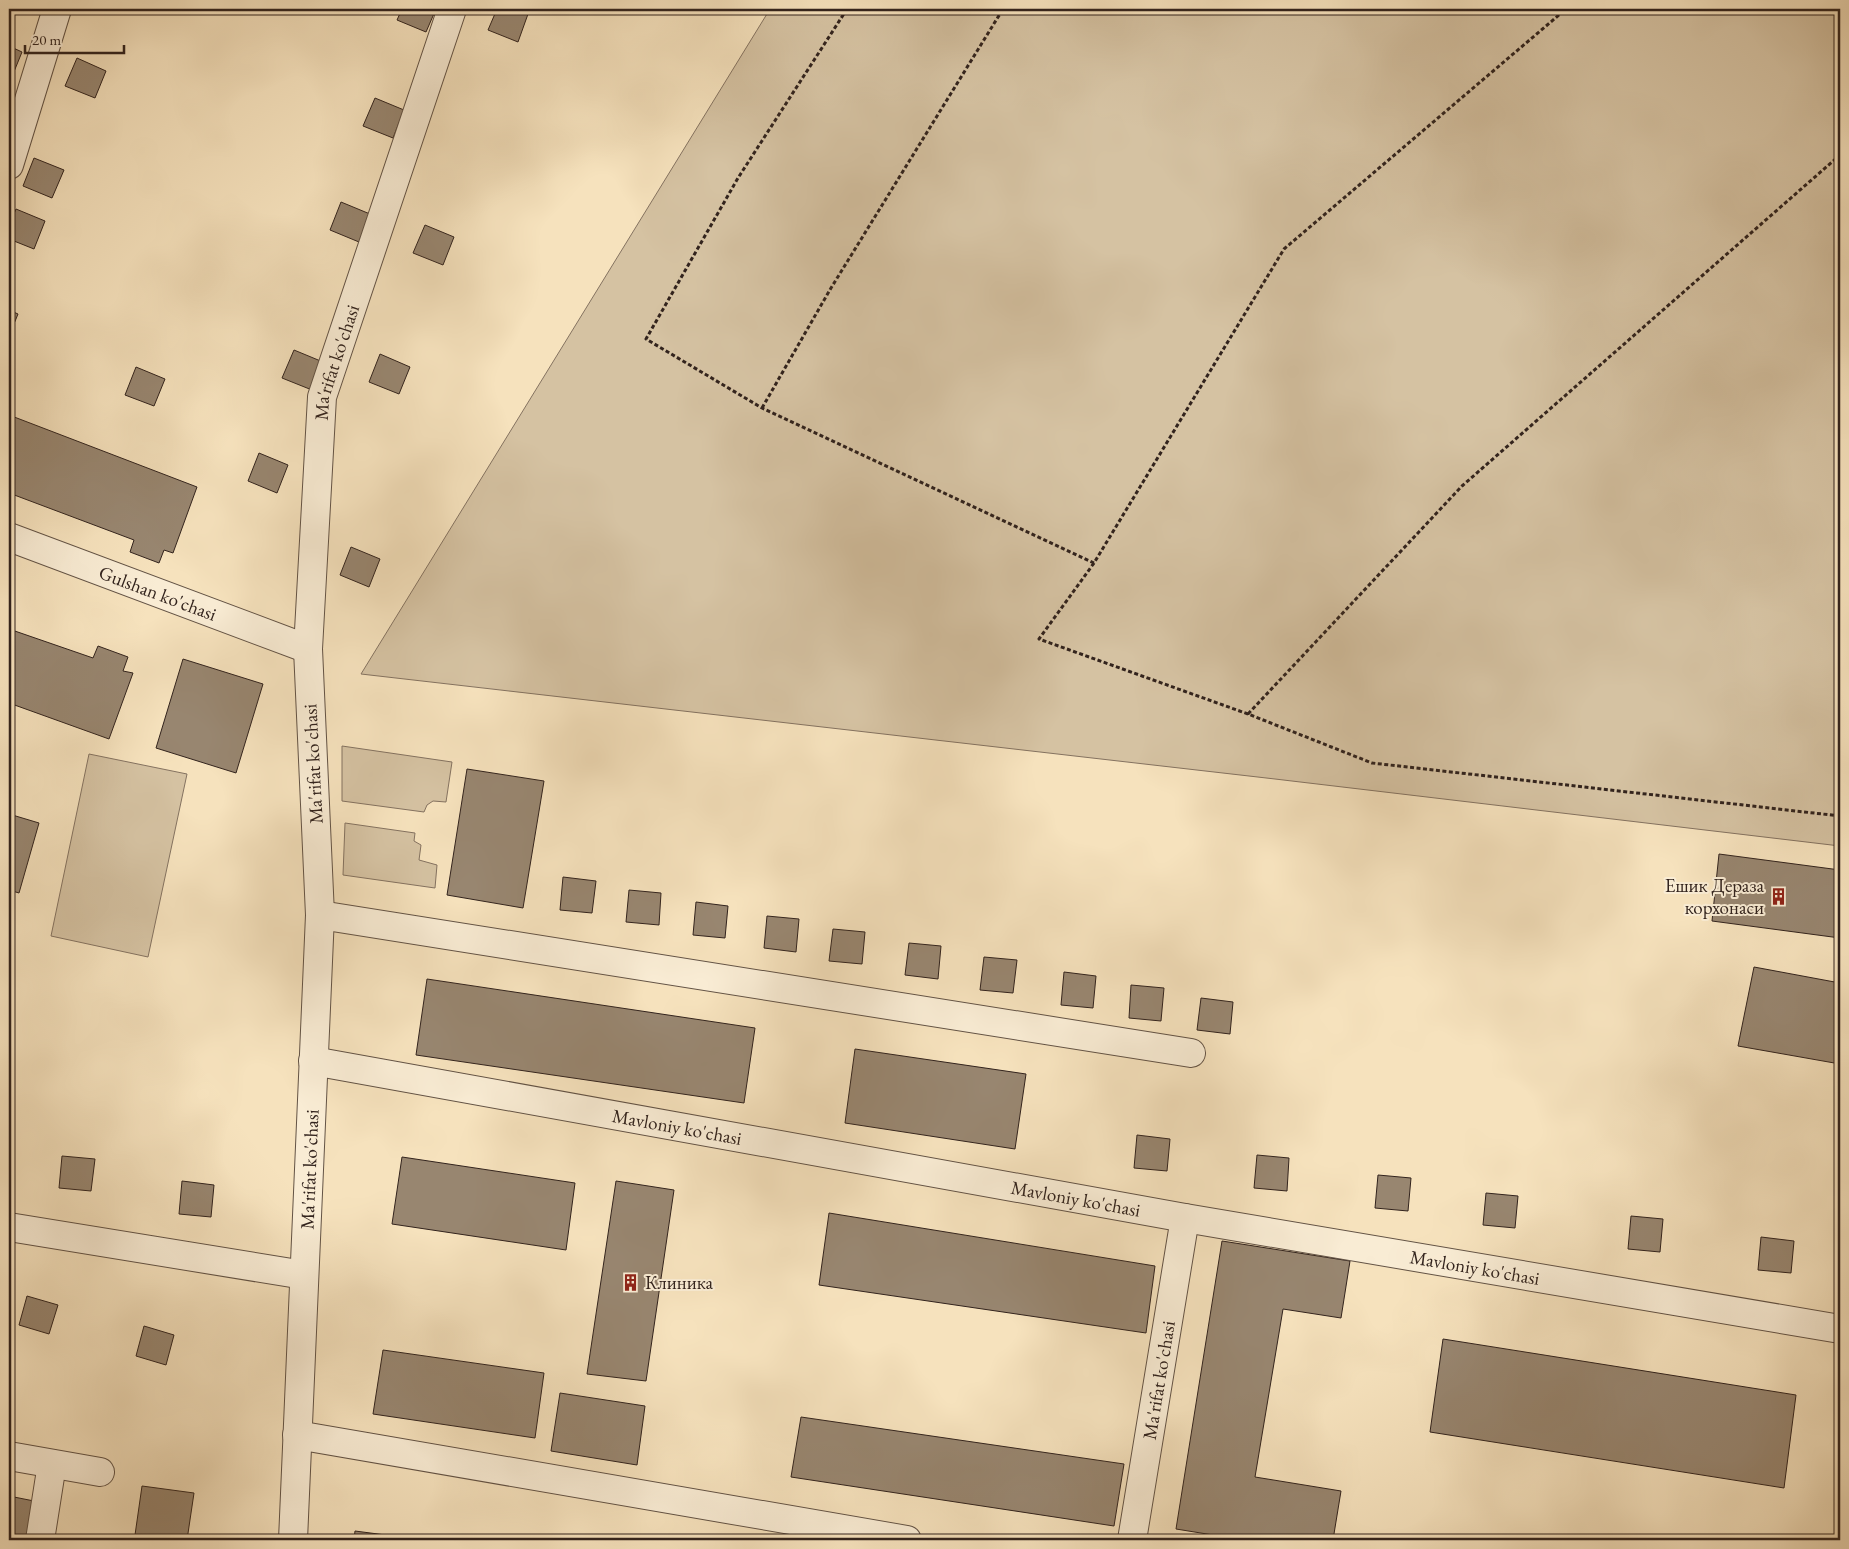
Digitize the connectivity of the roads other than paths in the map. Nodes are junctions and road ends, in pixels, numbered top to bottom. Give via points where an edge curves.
1 (58, 9) edge
2 (452, 9) edge
3 (11, 152) edge
4 (9, 537) edge
5 (308, 649) junction
6 (320, 915) junction
7 (1191, 1053) dead end
8 (313, 1061) junction
9 (1185, 1218) junction
10 (9, 1227) edge
11 (304, 1275) junction
12 (1840, 1329) edge
13 (297, 1435) junction
14 (9, 1456) edge
15 (52, 1464) junction
16 (100, 1472) dead end
17 (40, 1540) edge
18 (293, 1540) edge
19 (907, 1540) edge
20 (1132, 1540) edge

1 - 3 street
2 - 5 street, Ma'rifat ko'chasi via 322,397
4 - 5 street, Gulshan ko'chasi
5 - 6 street, Ma'rifat ko'chasi
6 - 7 street
6 - 8 street, Ma'rifat ko'chasi
8 - 9 street, Mavloniy ko'chasi
8 - 11 street, Ma'rifat ko'chasi
9 - 12 street, Mavloniy ko'chasi
9 - 20 street, Ma'rifat ko'chasi
10 - 11 street
11 - 13 street, Ma'rifat ko'chasi
13 - 18 street, Ma'rifat ko'chasi
13 - 19 street
14 - 15 street
15 - 16 street
15 - 17 street

